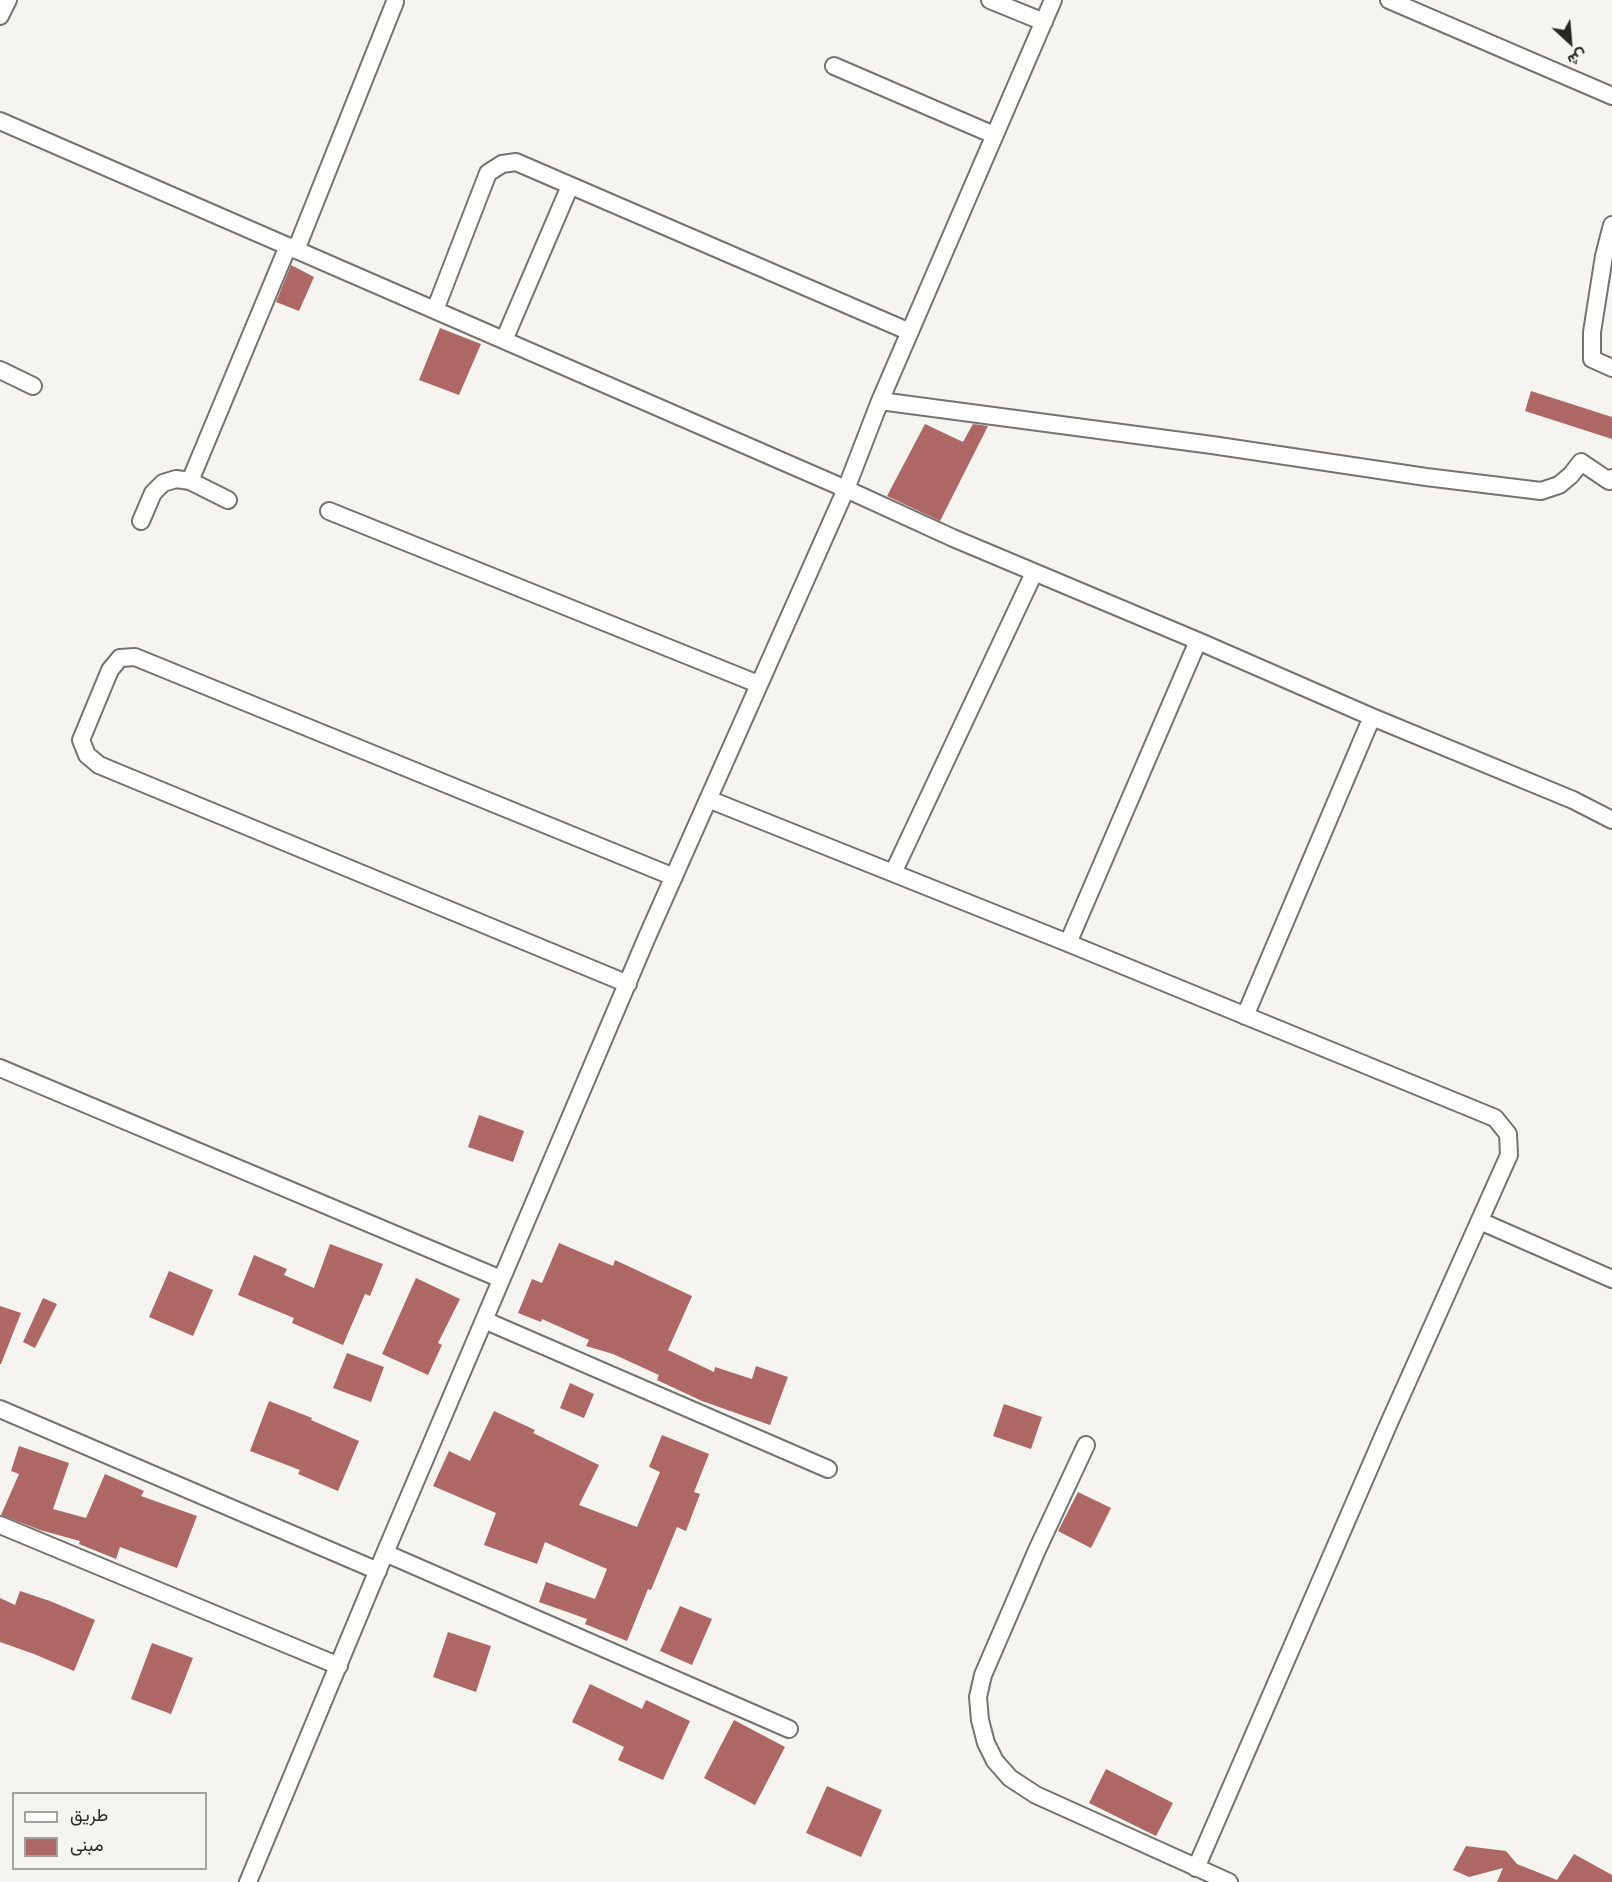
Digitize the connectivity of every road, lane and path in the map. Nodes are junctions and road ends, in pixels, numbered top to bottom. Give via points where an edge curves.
1 (990, 0) edge
2 (1053, 0) edge
3 (1389, 0) edge
4 (395, 2) dead end
5 (1044, 22) junction
6 (834, 66) dead end
7 (1612, 96) edge
8 (0, 121) edge
9 (994, 135) junction
10 (570, 186) junction
11 (1612, 225) edge
12 (292, 248) junction
13 (435, 310) junction
14 (910, 332) junction
15 (504, 340) junction
16 (1612, 368) edge
17 (0, 370) edge
18 (33, 386) dead end
19 (880, 401) junction
20 (1612, 478) edge
21 (190, 481) junction
22 (846, 489) junction
23 (228, 500) dead end
24 (329, 511) dead end
25 (141, 521) dead end
26 (1034, 573) junction
27 (1198, 641) junction
28 (758, 684) junction
29 (1372, 717) junction
30 (708, 799) junction
31 (1612, 820) edge
32 (894, 873) junction
33 (674, 877) junction
34 (1068, 943) junction
35 (628, 984) junction
36 (1245, 1016) junction
37 (0, 1068) edge
38 (1480, 1221) junction
39 (501, 1279) junction
40 (1612, 1279) edge
41 (484, 1320) junction
42 (0, 1409) edge
43 (1086, 1445) dead end
44 (828, 1469) dead end
45 (0, 1525) edge
46 (385, 1553) junction
47 (378, 1571) junction
48 (339, 1666) junction
49 (789, 1729) dead end
50 (1196, 1868) junction
51 (248, 1882) edge
52 (1229, 1882) edge

1 - 5 street
2 - 5 street
3 - 7 street
4 - 12 street
5 - 9 street
6 - 9 street
8 - 12 street
9 - 14 street
10 - 13 street via 516,162 502,164 488,173
10 - 14 street
10 - 15 street
11 - 16 street via 1592,332 1592,358
12 - 13 street
12 - 21 street
13 - 15 street
14 - 19 street
15 - 22 street
17 - 18 street
19 - 20 street via 1541,491 1559,485 1581,462 1608,481
19 - 22 street
21 - 23 street
21 - 25 street via 176,479 163,483 153,493
22 - 26 street
22 - 28 street
24 - 28 street
26 - 27 street
26 - 32 street
27 - 29 street
27 - 34 street
28 - 30 street
29 - 31 street
29 - 36 street
30 - 32 street
30 - 33 street
32 - 34 street
33 - 35 street
33 - 35 street via 135,657 120,658 110,670 81,740 87,755 99,765
34 - 36 street
35 - 39 street
36 - 38 street via 1495,1118 1508,1134 1509,1155
37 - 39 street
38 - 40 street
38 - 50 street
39 - 41 street
41 - 44 street
41 - 46 street
42 - 47 street
43 - 50 street via 982,1675 980,1720 995,1761 1010,1778 1036,1795
45 - 48 street
46 - 47 street
46 - 49 street
47 - 48 street
48 - 51 street
50 - 52 street

